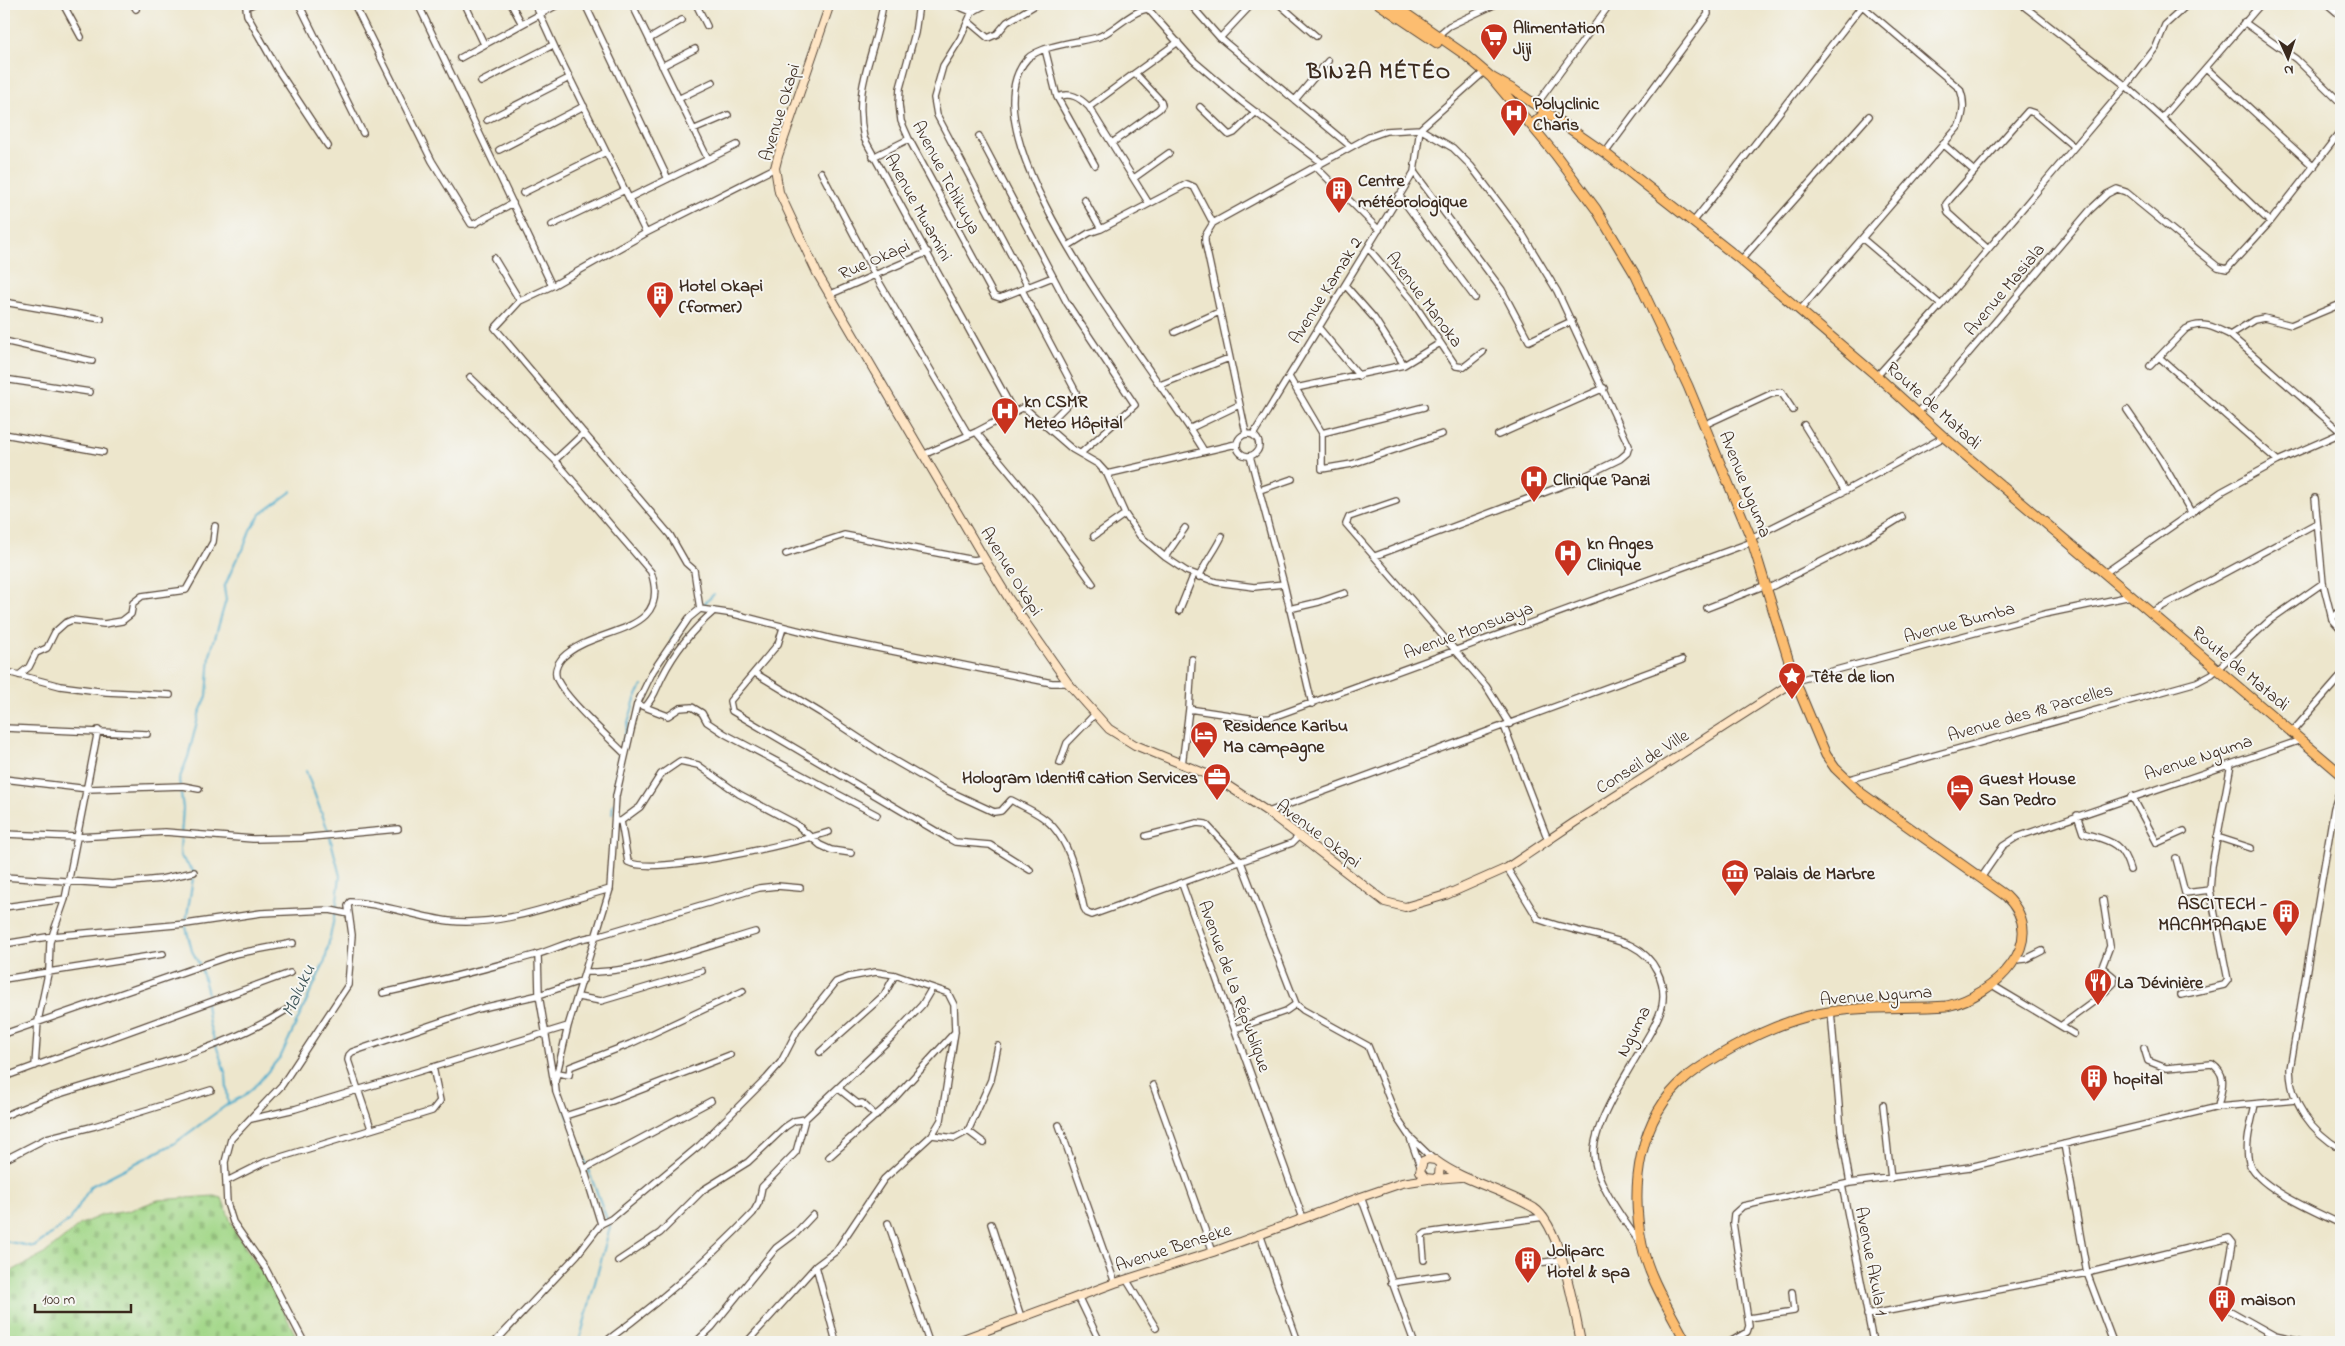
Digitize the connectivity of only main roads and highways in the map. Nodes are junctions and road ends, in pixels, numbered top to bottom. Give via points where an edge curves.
1 (1379, 4) edge
2 (1392, 4) edge
3 (1485, 73) junction
4 (1546, 112) junction
5 (1532, 125) junction
6 (2341, 774) edge
7 (1686, 1342) edge

1 - 3 main road, Route de Matadi
2 - 3 main road, Route de Matadi
3 - 4 main road, Route de Matadi
3 - 5 main road, Avenue Nguma
4 - 5 main road
4 - 6 main road, Route de Matadi via 1605,153 1801,309 1944,438
5 - 7 main road, Avenue Nguma via 1596,210 1636,276 1752,540 1795,681 1821,746 1835,768 1861,793 1981,878 2013,903 2020,914 2022,943 2015,960 1992,985 1960,1003 1831,1012 1796,1019 1747,1040 1686,1078 1671,1094 1650,1126 1638,1169 1637,1186 1642,1247

